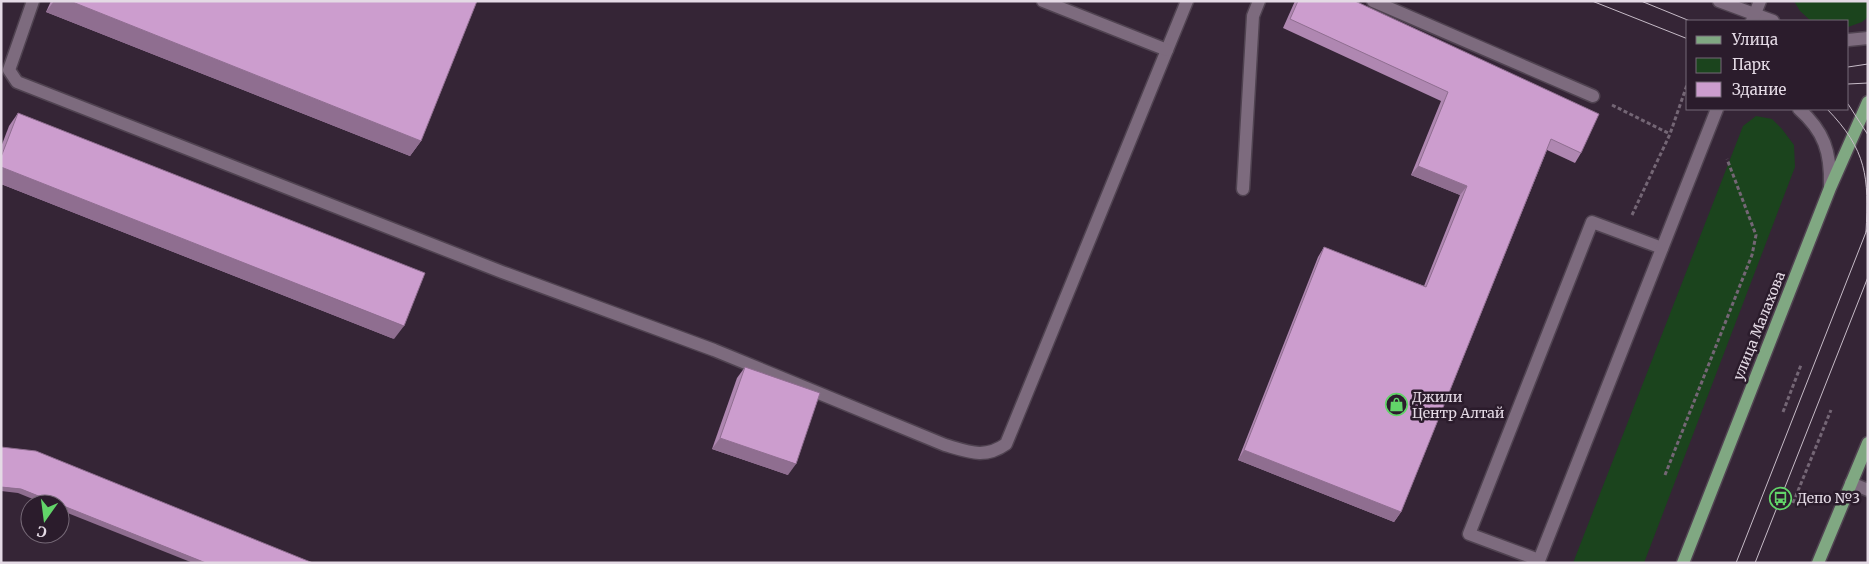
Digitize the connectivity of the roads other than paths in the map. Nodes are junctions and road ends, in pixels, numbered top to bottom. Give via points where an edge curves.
1 (33, 1) edge
2 (1043, 1) edge
3 (1187, 1) edge
4 (1258, 1) edge
5 (1373, 1) edge
6 (1719, 1) edge
7 (1760, 1) edge
8 (1753, 18) edge
9 (1767, 20) edge
10 (1868, 38) edge
11 (1849, 40) edge
12 (1167, 50) junction
13 (1, 74) edge
14 (17, 82) junction
15 (1593, 96) road end
16 (1868, 102) edge
17 (1717, 110) edge
18 (1800, 110) edge
19 (1830, 188) junction
20 (1243, 189) dead end
21 (1662, 248) junction
22 (1868, 443) edge
23 (1851, 483) junction
24 (1868, 490) edge
25 (1539, 562) edge
26 (1683, 563) edge
27 (1818, 563) edge

1 - 14 street via 10,70
2 - 12 street
3 - 12 street
4 - 20 street via 1253,16
5 - 15 street
6 - 8 street
7 - 8 street
8 - 9 street
10 - 11 street
12 - 14 street via 1006,444 994,452 976,453 945,445 714,350 502,272
13 - 14 street
16 - 19 main road, улица Малахова
17 - 21 street
18 - 19 street via 1814,122 1826,146 1831,166
19 - 26 main road, улица Малахова
21 - 25 street
21 - 25 street via 1592,222 1469,534
22 - 23 main road
23 - 24 street
23 - 27 main road

